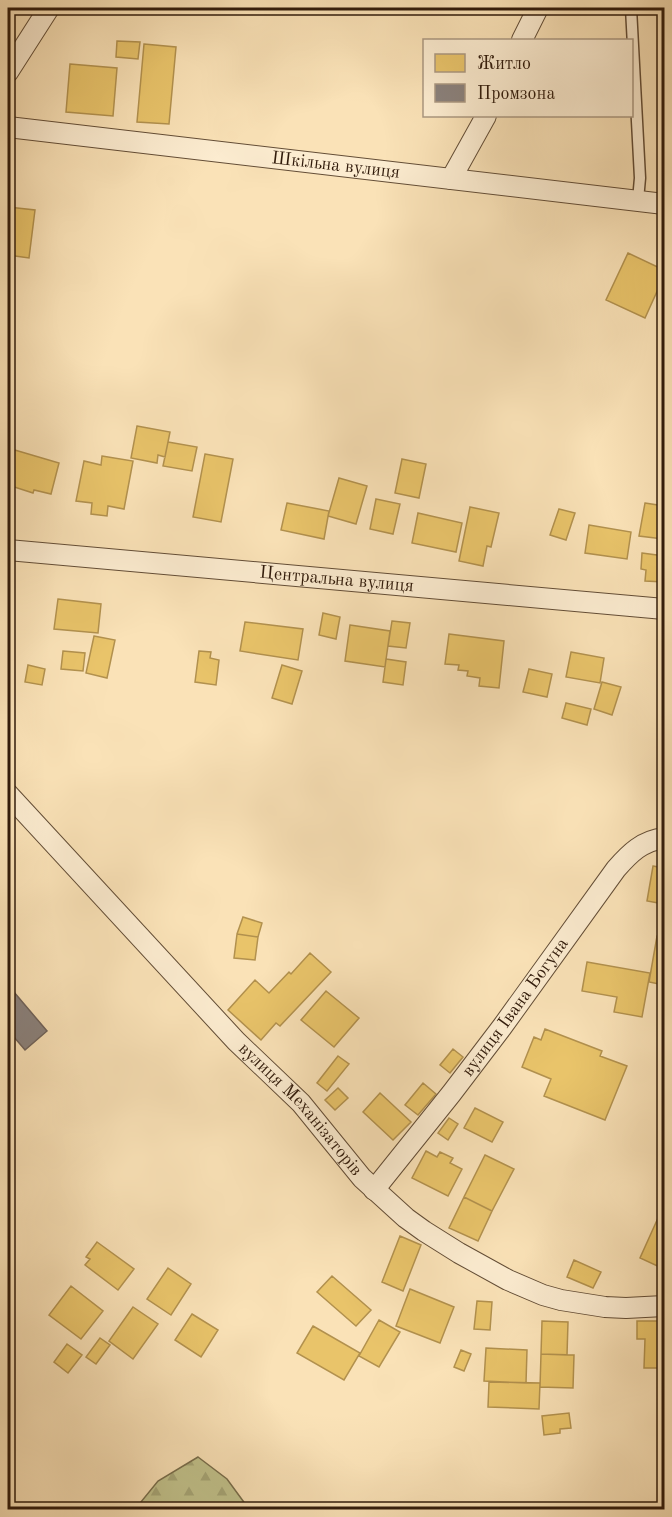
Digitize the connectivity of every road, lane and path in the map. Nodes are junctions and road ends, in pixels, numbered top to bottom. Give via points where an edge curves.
1 (49, 8) edge
2 (538, 8) edge
3 (631, 8) edge
4 (522, 39) edge
5 (633, 39) edge
6 (633, 46) edge
7 (8, 72) edge
8 (485, 117) edge
9 (8, 127) edge
10 (451, 179) junction
11 (638, 200) junction
12 (664, 204) edge
13 (8, 550) edge
14 (664, 609) edge
15 (8, 794) edge
16 (664, 838) edge
17 (374, 1190) junction
18 (664, 1306) edge

1 - 7 street
2 - 4 street
3 - 5 lane
6 - 11 lane
8 - 10 street
9 - 10 street, Шкільна вулиця
10 - 11 street, Шкільна вулиця
11 - 12 street, Шкільна вулиця
13 - 14 street, Центральна вулиця
15 - 17 street, вулиця Механізаторів via 236,1041 301,1103
16 - 17 street, вулиця Івана Богуна via 639,846 623,861 480,1056
17 - 18 street, вулиця Механізаторів via 424,1231 524,1288 584,1304

